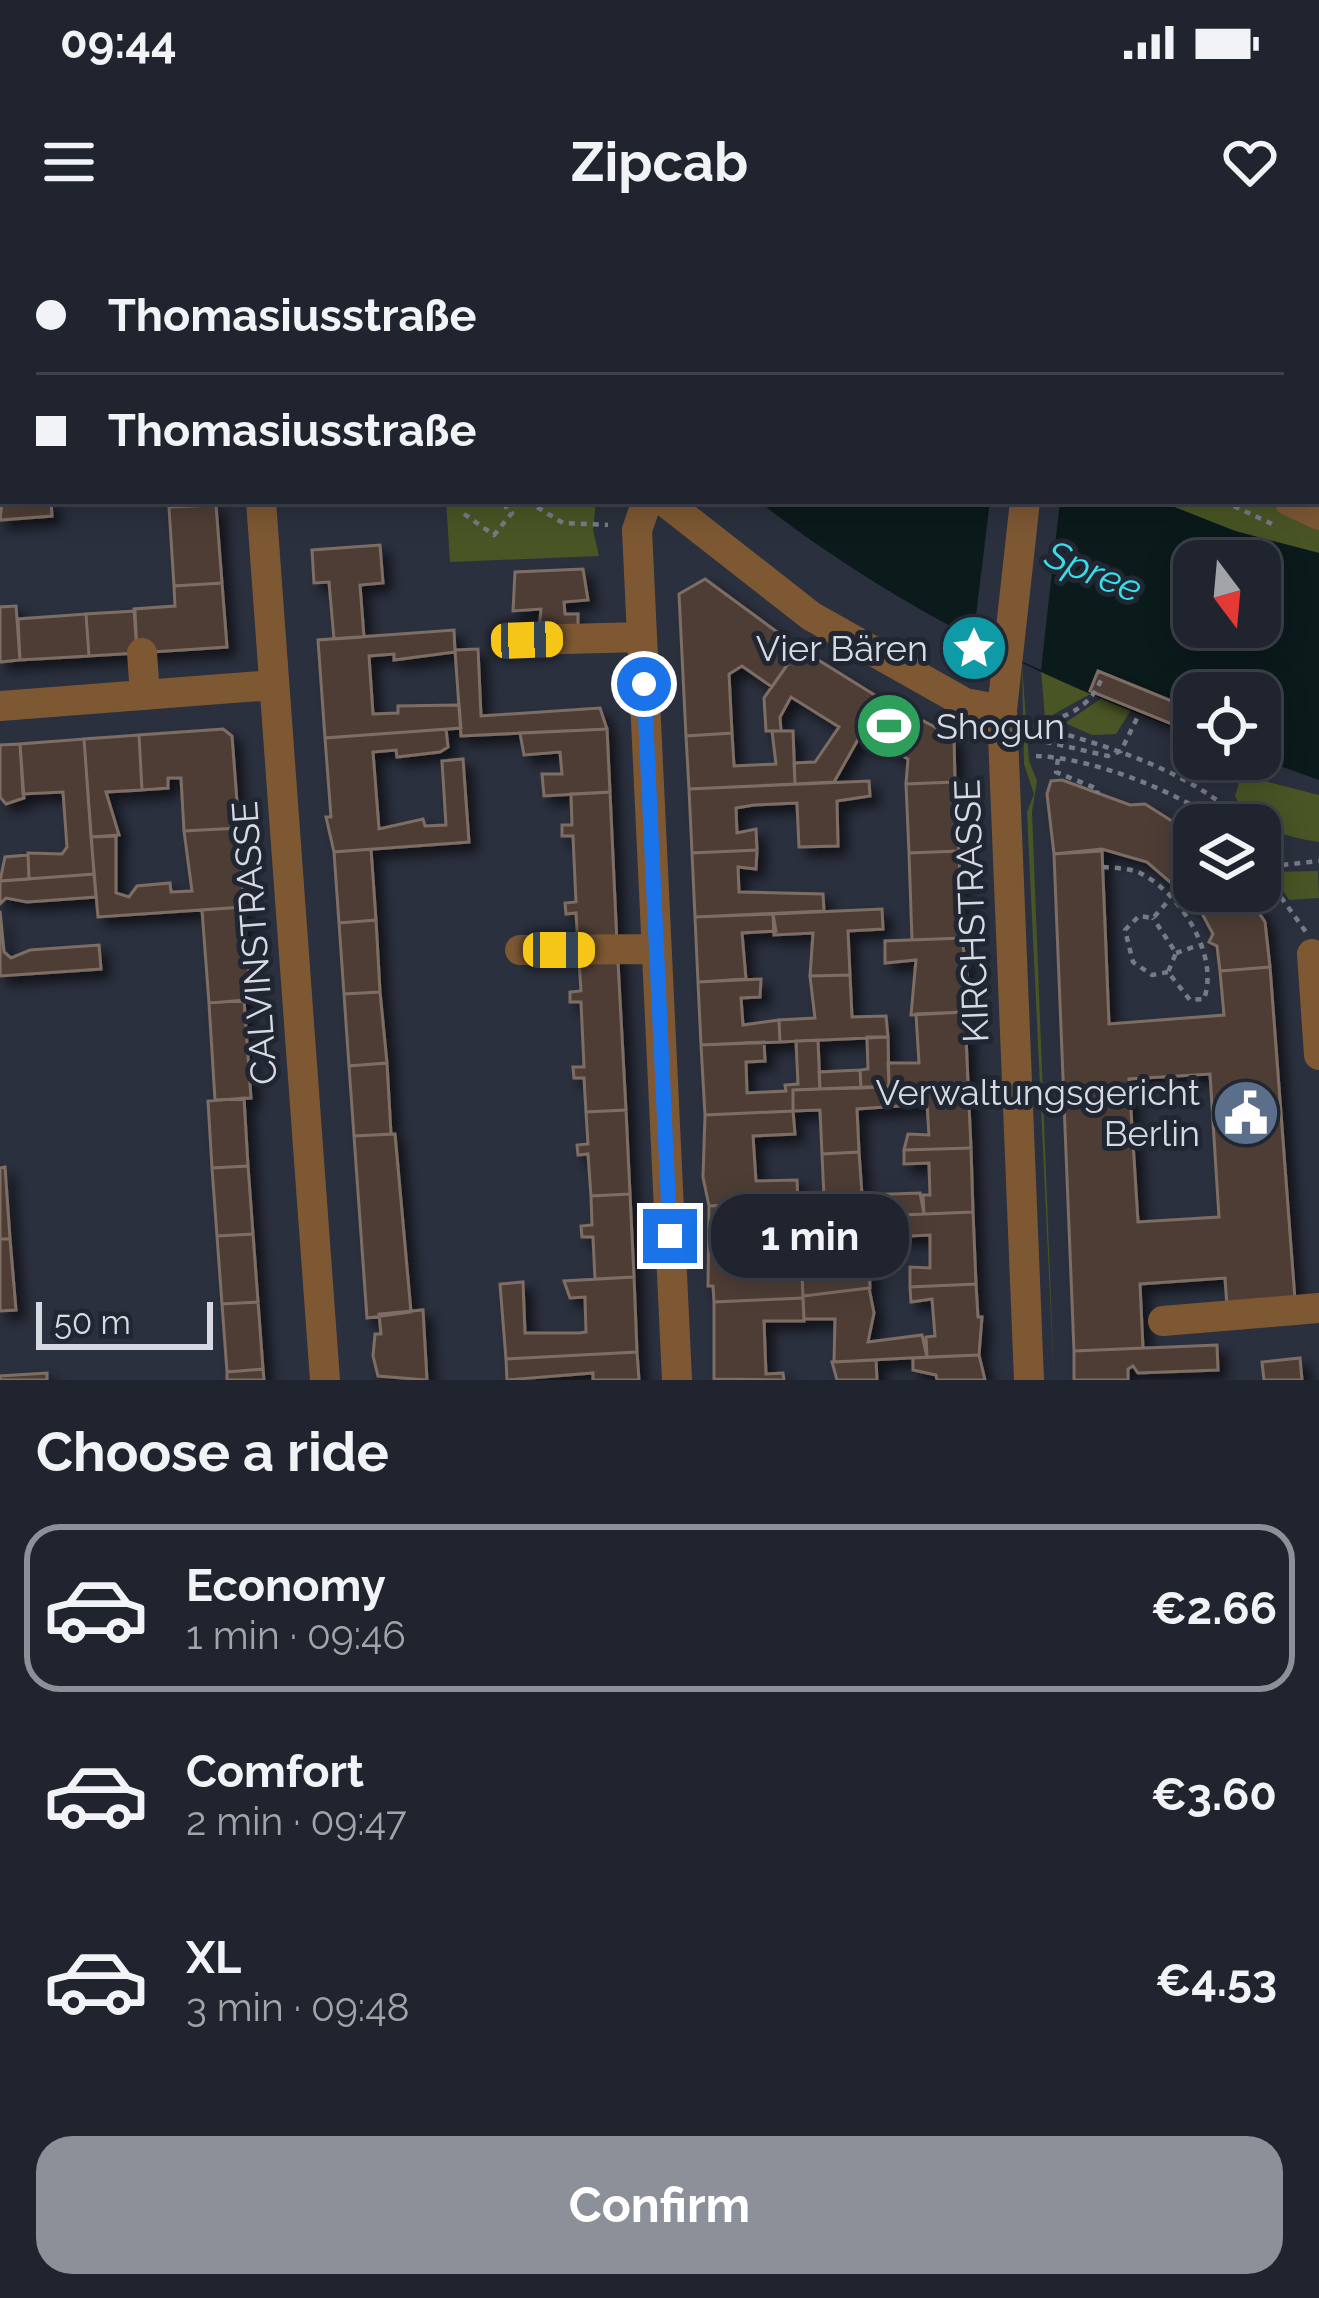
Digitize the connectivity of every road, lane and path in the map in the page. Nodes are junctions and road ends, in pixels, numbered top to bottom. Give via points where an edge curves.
1 (261, 504) edge
2 (508, 504) edge
3 (532, 504) edge
4 (646, 504) edge
5 (668, 504) edge
6 (1025, 504) edge
7 (1236, 504) edge
8 (464, 514) dead end
9 (1319, 515) edge
10 (1287, 516) edge
11 (608, 525) dead end
12 (641, 637) junction
13 (527, 640) dead end
14 (142, 652) dead end
15 (1102, 677) dead end
16 (273, 686) junction
17 (145, 695) junction
18 (0, 706) edge
19 (1002, 710) junction
20 (1139, 714) dead end
21 (1034, 739) dead end
22 (1120, 751) junction
23 (1036, 756) dead end
24 (1058, 759) junction
25 (1097, 794) dead end
26 (1193, 804) edge
27 (1223, 804) edge
28 (1319, 861) edge
29 (1281, 864) edge
30 (1102, 867) dead end
31 (1171, 898) junction
32 (1281, 900) edge
33 (1153, 918) junction
34 (1201, 945) junction
35 (1311, 946) joint
36 (656, 949) junction
37 (520, 950) dead end
38 (1176, 953) junction
39 (1168, 972) junction
40 (1319, 1055) edge
41 (1319, 1308) edge
42 (1163, 1321) dead end
43 (325, 1380) edge
44 (677, 1380) edge
45 (1029, 1380) edge

1 - 16 street, CALVINSTRASSE
2 - 8 path via 512,512 494,535
3 - 11 path via 562,523
4 - 12 street via 637,530
5 - 19 street via 811,616 965,703
6 - 19 street, KIRCHSTRASSE
7 - 10 path
9 - 10 street
12 - 13 street
12 - 36 street
14 - 17 street
15 - 22 path via 1095,697 1034,725
16 - 17 street
16 - 43 street, CALVINSTRASSE
17 - 18 street
19 - 45 street, KIRCHSTRASSE
20 - 22 path
21 - 22 path via 1108,756
22 - 27 path
23 - 24 path
24 - 25 path via 1056,772
24 - 26 path
28 - 29 path
30 - 31 path via 1134,870
31 - 33 path
31 - 34 path
32 - 35 path
33 - 38 path
33 - 39 path via 1130,922 1128,953 1142,970
34 - 38 path
34 - 39 path via 1204,999 1190,1000
35 - 40 street
36 - 37 street
36 - 44 street
38 - 39 path
41 - 42 street

